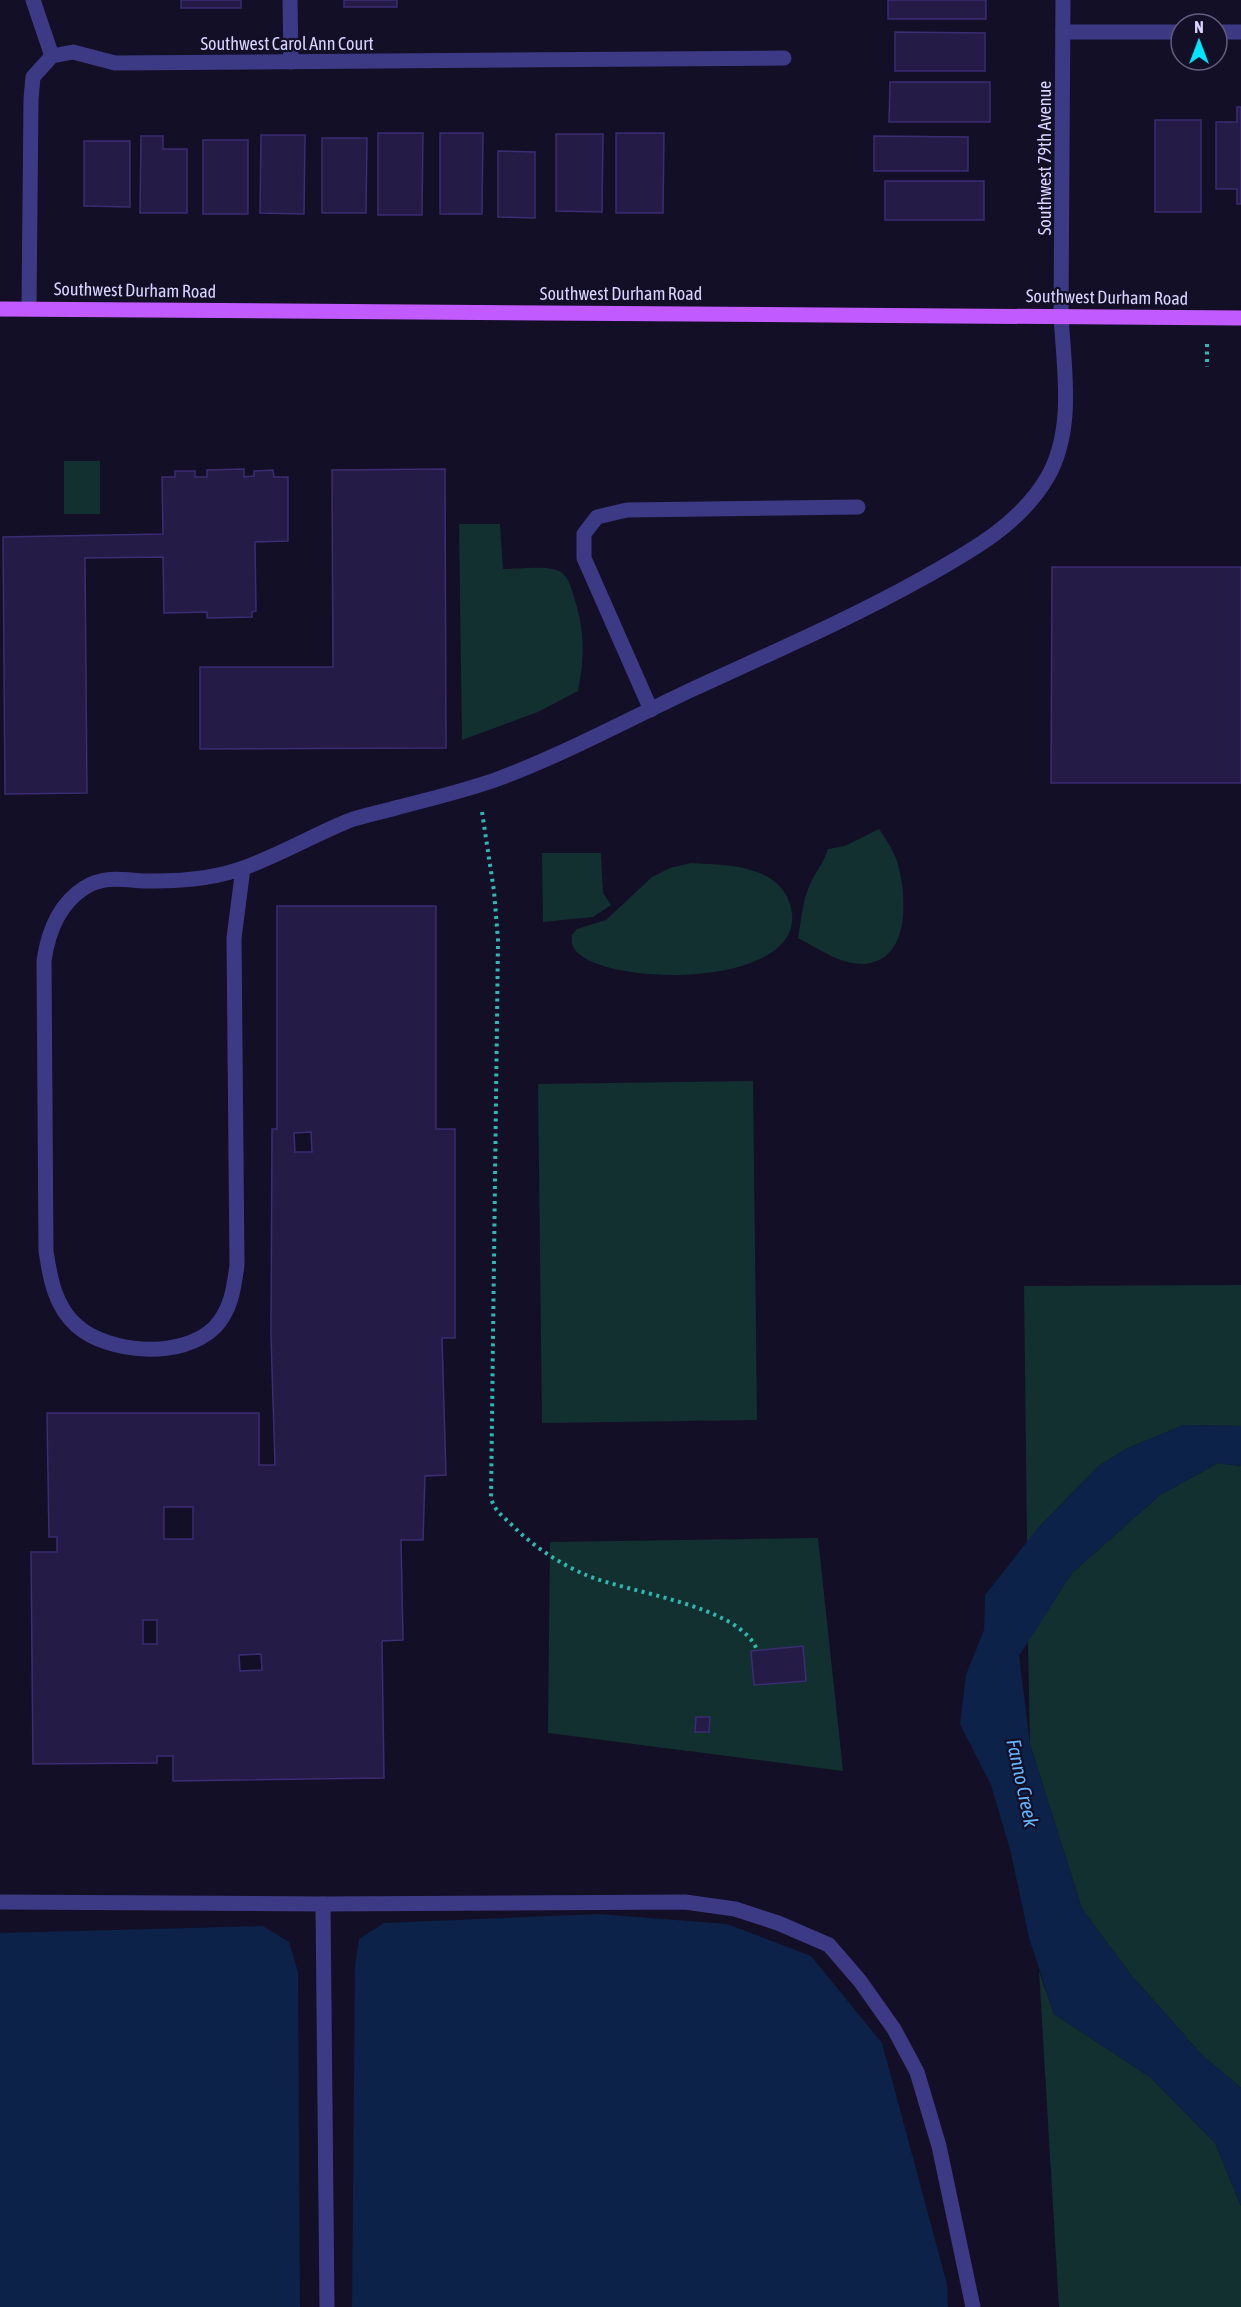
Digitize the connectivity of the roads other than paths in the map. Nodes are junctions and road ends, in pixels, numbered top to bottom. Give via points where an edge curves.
1 (33, 0) edge
2 (290, 0) edge
3 (1063, 0) edge
4 (1063, 32) junction
5 (1169, 32) edge
6 (52, 56) junction
7 (784, 58) dead end
8 (291, 62) junction
9 (29, 308) junction
10 (0, 309) edge
11 (1061, 316) junction
12 (1241, 318) edge
13 (858, 507) dead end
14 (651, 710) junction
15 (243, 868) junction
16 (0, 1902) edge
17 (322, 1904) junction
18 (327, 2307) edge
19 (973, 2307) edge

1 - 6 street
2 - 8 street
3 - 4 street, Southwest 79th Avenue
4 - 5 street
4 - 11 street, Southwest 79th Avenue
6 - 8 street, Southwest Carol Ann Court via 73,52 115,63
6 - 9 street via 33,77
7 - 8 street, Southwest Carol Ann Court
9 - 10 main road, Southwest Durham Road
9 - 11 main road, Southwest Durham Road
11 - 12 main road, Southwest Durham Road
11 - 14 street, Southwest 79th Avenue via 1065,415 1059,451 1047,479 1015,518 980,545 877,604
13 - 14 street via 627,510 597,517 584,534 584,558
14 - 15 street, Southwest 79th Avenue via 565,752 477,785 352,820
15 - 15 street, Southwest 79th Avenue via 190,880 122,878 97,882 83,888 65,905 47,937 43,1107 49,1275 54,1294 76,1326 94,1338 118,1346 145,1350 189,1343 213,1329 229,1308 237,1265 234,938
16 - 17 street
17 - 18 street
17 - 19 street via 685,1902 735,1909 829,1945 894,2029 917,2072 939,2146

